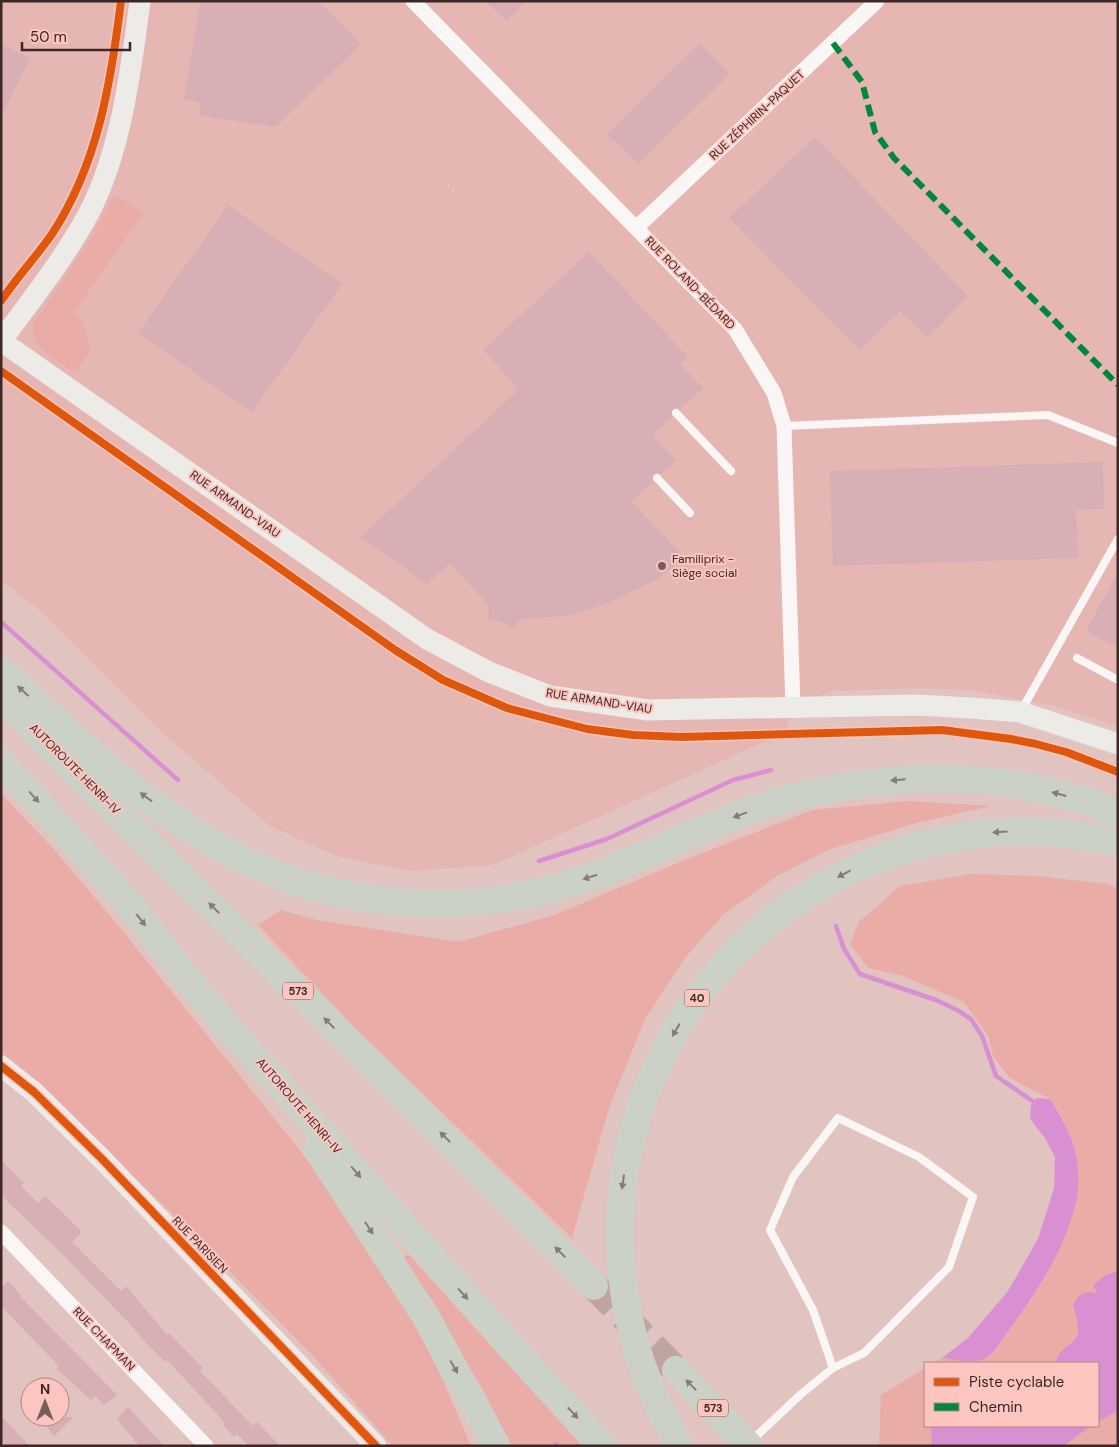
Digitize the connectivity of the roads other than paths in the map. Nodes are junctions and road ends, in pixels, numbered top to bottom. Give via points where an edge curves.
1 (140, 1) edge
2 (413, 1) edge
3 (877, 1) edge
4 (636, 228) junction
5 (1, 341) edge
6 (676, 413) dead end
7 (784, 426) junction
8 (1118, 443) edge
9 (732, 471) dead end
10 (657, 478) dead end
11 (690, 513) dead end
12 (1118, 539) edge
13 (1076, 658) dead end
14 (1, 671) edge
15 (1118, 680) edge
16 (1, 697) edge
17 (793, 707) junction
18 (1020, 712) junction
19 (1118, 744) edge
20 (1, 762) edge
21 (1118, 813) edge
22 (1118, 843) edge
23 (208, 1004) junction
24 (1, 1066) edge
25 (1, 1232) edge
26 (594, 1286) tunnel mouth
27 (833, 1368) junction
28 (676, 1370) tunnel mouth
29 (748, 1445) edge
30 (206, 1446) edge
31 (376, 1446) edge
32 (496, 1446) edge
33 (603, 1446) edge
34 (680, 1446) edge

1 - 5 street via 120,124 102,180 85,221
2 - 4 street, RUE ROLAND-BÉDARD
3 - 4 street, RUE ZÉPHIRIN-PAQUET
4 - 7 street, RUE ROLAND-BÉDARD via 735,329 774,393
5 - 17 street, RUE ARMAND-VIAU via 426,639 489,672 550,696 648,710
6 - 9 lane
7 - 8 lane via 1048,415
7 - 17 street, RUE ROLAND-BÉDARD
10 - 11 lane
12 - 18 lane
13 - 15 lane
21 -> 14 highway via 1057,793 986,781 909,779 857,783 773,803 639,858 550,889 478,902 398,903 320,889 220,848 133,787
26 -> 16 highway, AUTOROUTE HENRI-IV / 573
17 - 18 street, RUE ARMAND-VIAU via 917,705
18 - 19 street, RUE ARMAND-VIAU
20 -> 23 highway, AUTOROUTE HENRI-IV via 124,898
22 -> 34 highway, 40 via 1076,835 985,832 896,853 852,870 777,916 732,955 703,989 656,1066 642,1103 623,1182 620,1217 623,1284 632,1335 643,1373
23 -> 32 highway via 326,1162 375,1236 426,1317
23 -> 33 highway, AUTOROUTE HENRI-IV via 506,1342
24 - 31 street, RUE PARISIEN via 34,1092 102,1159
25 - 30 street, RUE CHAPMAN
27 - 27 lane via 864,1353 949,1267 973,1197 919,1157 838,1118 793,1177 770,1230 813,1310
27 - 29 lane
29 -> 28 highway, 573

